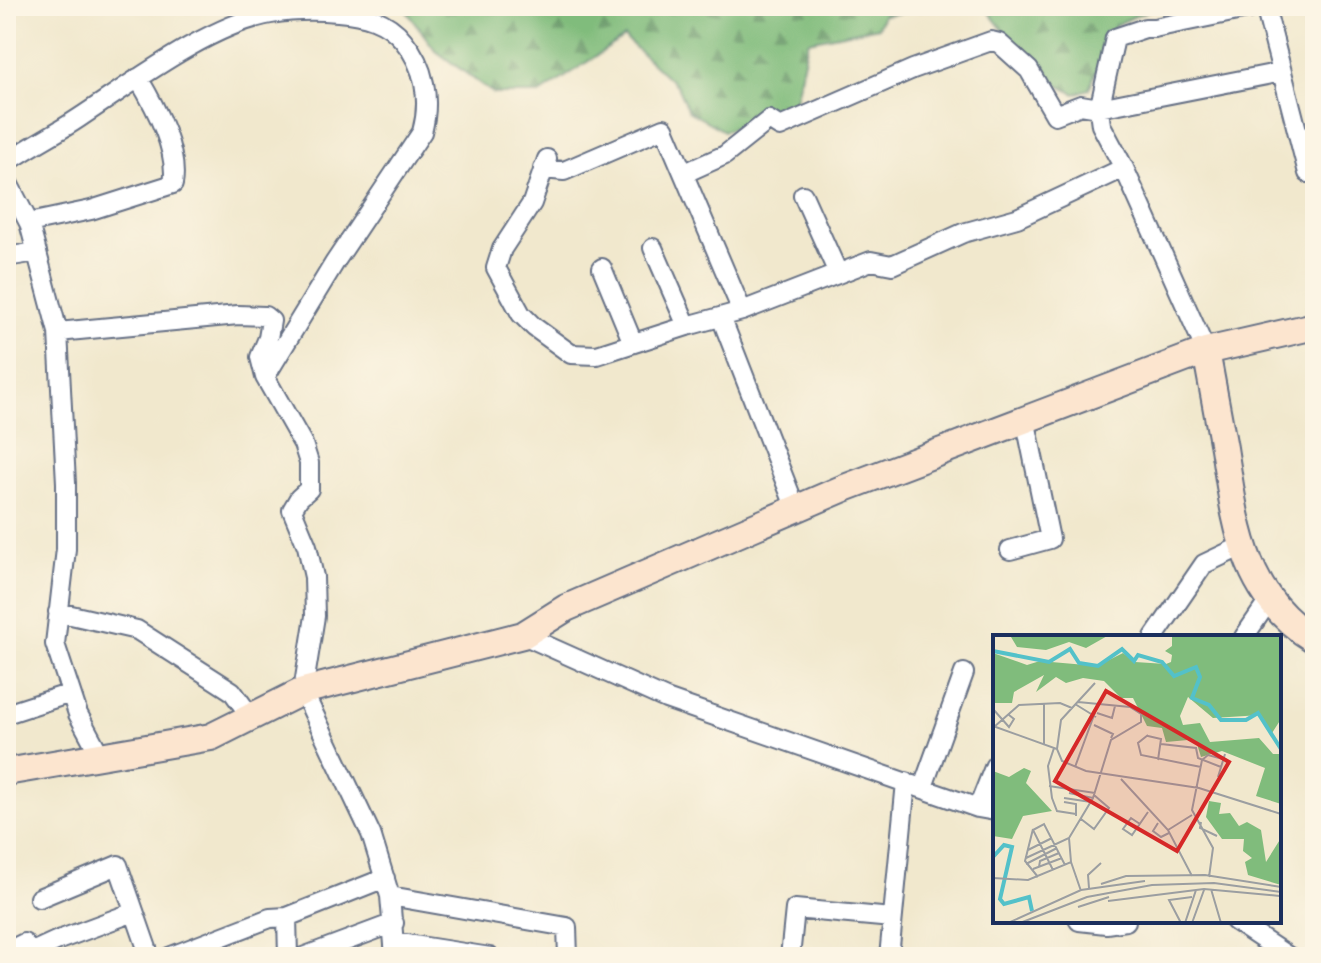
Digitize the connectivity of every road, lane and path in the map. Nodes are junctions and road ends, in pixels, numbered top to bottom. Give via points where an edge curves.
1 (1264, 6) edge
2 (1282, 72) junction
3 (138, 78) junction
4 (1099, 108) junction
5 (6, 163) edge
6 (1124, 168) junction
7 (685, 173) junction
8 (1308, 173) dead end
9 (6, 179) edge
10 (803, 195) dead end
11 (29, 223) junction
12 (653, 248) dead end
13 (37, 252) junction
14 (6, 257) edge
15 (602, 268) dead end
16 (838, 273) junction
17 (742, 311) junction
18 (721, 317) junction
19 (687, 326) junction
20 (1315, 326) edge
21 (58, 332) junction
22 (633, 343) junction
23 (1206, 351) junction
24 (265, 377) junction
25 (1025, 418) junction
26 (796, 509) junction
27 (1242, 546) junction
28 (1010, 550) dead end
29 (1270, 599) junction
30 (58, 612) junction
31 (523, 635) junction
32 (1155, 635) edge
33 (1245, 635) edge
34 (1315, 640) edge
35 (964, 673) dead end
36 (303, 691) junction
37 (71, 693) junction
38 (6, 714) edge
39 (251, 717) junction
40 (101, 757) junction
41 (6, 772) edge
42 (993, 776) edge
43 (914, 784) junction
44 (987, 809) edge
45 (388, 887) junction
46 (39, 898) dead end
47 (134, 912) junction
48 (287, 917) junction
49 (892, 918) junction
50 (1238, 923) edge
51 (394, 941) edge
52 (6, 952) edge
53 (31, 955) edge
54 (150, 957) edge
55 (169, 957) edge
56 (288, 957) edge
57 (303, 957) edge
58 (490, 957) edge
59 (568, 957) edge
60 (790, 957) edge
61 (889, 957) edge
62 (1289, 957) edge

1 - 2 street
1 - 4 street via 1115,38
2 - 4 street
2 - 8 street
3 - 5 street
3 - 11 street via 167,135 173,184
3 - 24 street via 225,29 292,11 354,14 387,24 417,63 427,89 422,132
4 - 6 street via 1101,125
4 - 7 street via 1081,105 1055,115 1029,70 991,41 780,127 769,120 725,155
6 - 16 street via 1017,218 963,233 892,265 871,261
6 - 23 street
7 - 17 street
7 - 22 street via 664,128 564,171 545,164 527,212 496,262 521,314 571,354 597,355
9 - 11 street
10 - 16 street
11 - 13 street
12 - 19 street
13 - 14 street
13 - 21 street
15 - 22 street
16 - 17 street
17 - 18 street
18 - 19 street
18 - 26 street
19 - 22 street
20 - 23 street
21 - 24 street via 265,316 271,321 260,357
21 - 30 street via 66,483 66,549
23 - 25 street
23 - 27 street
24 - 36 street via 309,463 309,489 292,510 314,577 315,616
25 - 26 street
25 - 28 street via 1050,539
26 - 31 street via 566,608
27 - 29 street
27 - 32 street via 1204,564
29 - 33 street
29 - 34 street
30 - 37 street via 55,644
30 - 39 street via 137,630 232,691
31 - 36 street
31 - 43 street via 666,699
35 - 43 street
36 - 39 street
36 - 45 street via 365,821
37 - 38 street
37 - 40 street
39 - 40 street via 211,737
40 - 41 street
42 - 44 street
43 - 44 street
43 - 49 street
45 - 48 street
45 - 51 street
45 - 59 street via 567,927
46 - 47 street via 118,865
47 - 53 street
47 - 54 street
48 - 55 street via 270,918
48 - 56 street
49 - 60 street via 795,909
49 - 61 street
50 - 62 street
51 - 57 street
51 - 58 street
52 - 53 street via 24,943

